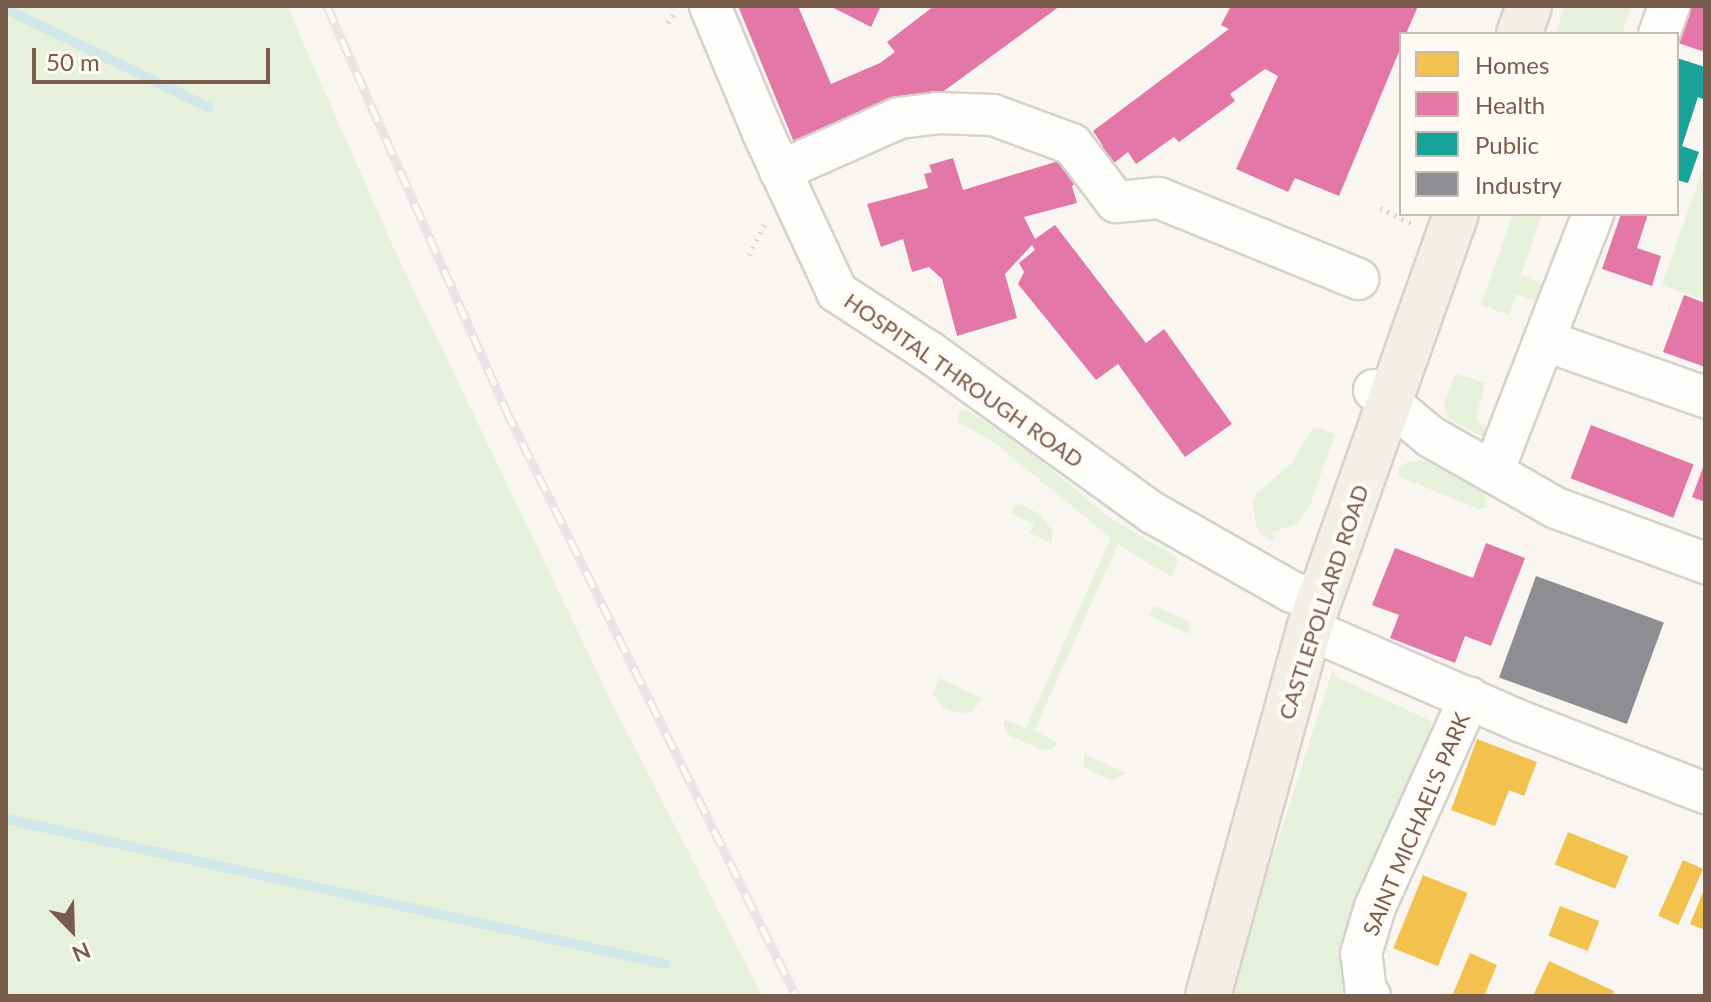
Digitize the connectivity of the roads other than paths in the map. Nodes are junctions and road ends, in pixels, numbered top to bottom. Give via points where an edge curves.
1 (710, 6) edge
2 (1507, 6) edge
3 (1529, 6) edge
4 (1669, 6) edge
5 (1498, 32) edge
6 (1520, 32) edge
7 (1660, 32) edge
8 (780, 171) junction
9 (1455, 216) edge
10 (1592, 216) edge
11 (1424, 219) edge
12 (1358, 279) dead end
13 (1546, 341) junction
14 (1382, 397) junction
15 (1705, 397) edge
16 (1493, 472) junction
17 (1705, 563) edge
18 (1310, 609) junction
19 (1470, 697) junction
20 (1705, 793) edge
21 (1208, 996) edge
22 (1370, 996) edge

1 - 8 street, HOSPITAL THROUGH ROAD
2 - 5 main road
3 - 6 main road
4 - 7 street
8 - 12 street via 899,118 993,115 1072,144 1116,202 1159,198
8 - 18 street, HOSPITAL THROUGH ROAD via 837,292 1153,513
9 - 14 main road, CASTLEPOLLARD ROAD
10 - 13 street
11 - 14 main road
13 - 15 street
13 - 16 street
14 - 16 street via 1431,437
14 - 18 main road, CASTLEPOLLARD ROAD
16 - 17 street via 1556,508
18 - 19 street, SAINT MICHAEL'S PARK
18 - 21 main road, CASTLEPOLLARD ROAD
19 - 20 street, SAINT MICHAEL'S PARK
19 - 22 street, SAINT MICHAEL'S PARK via 1375,907 1361,954

